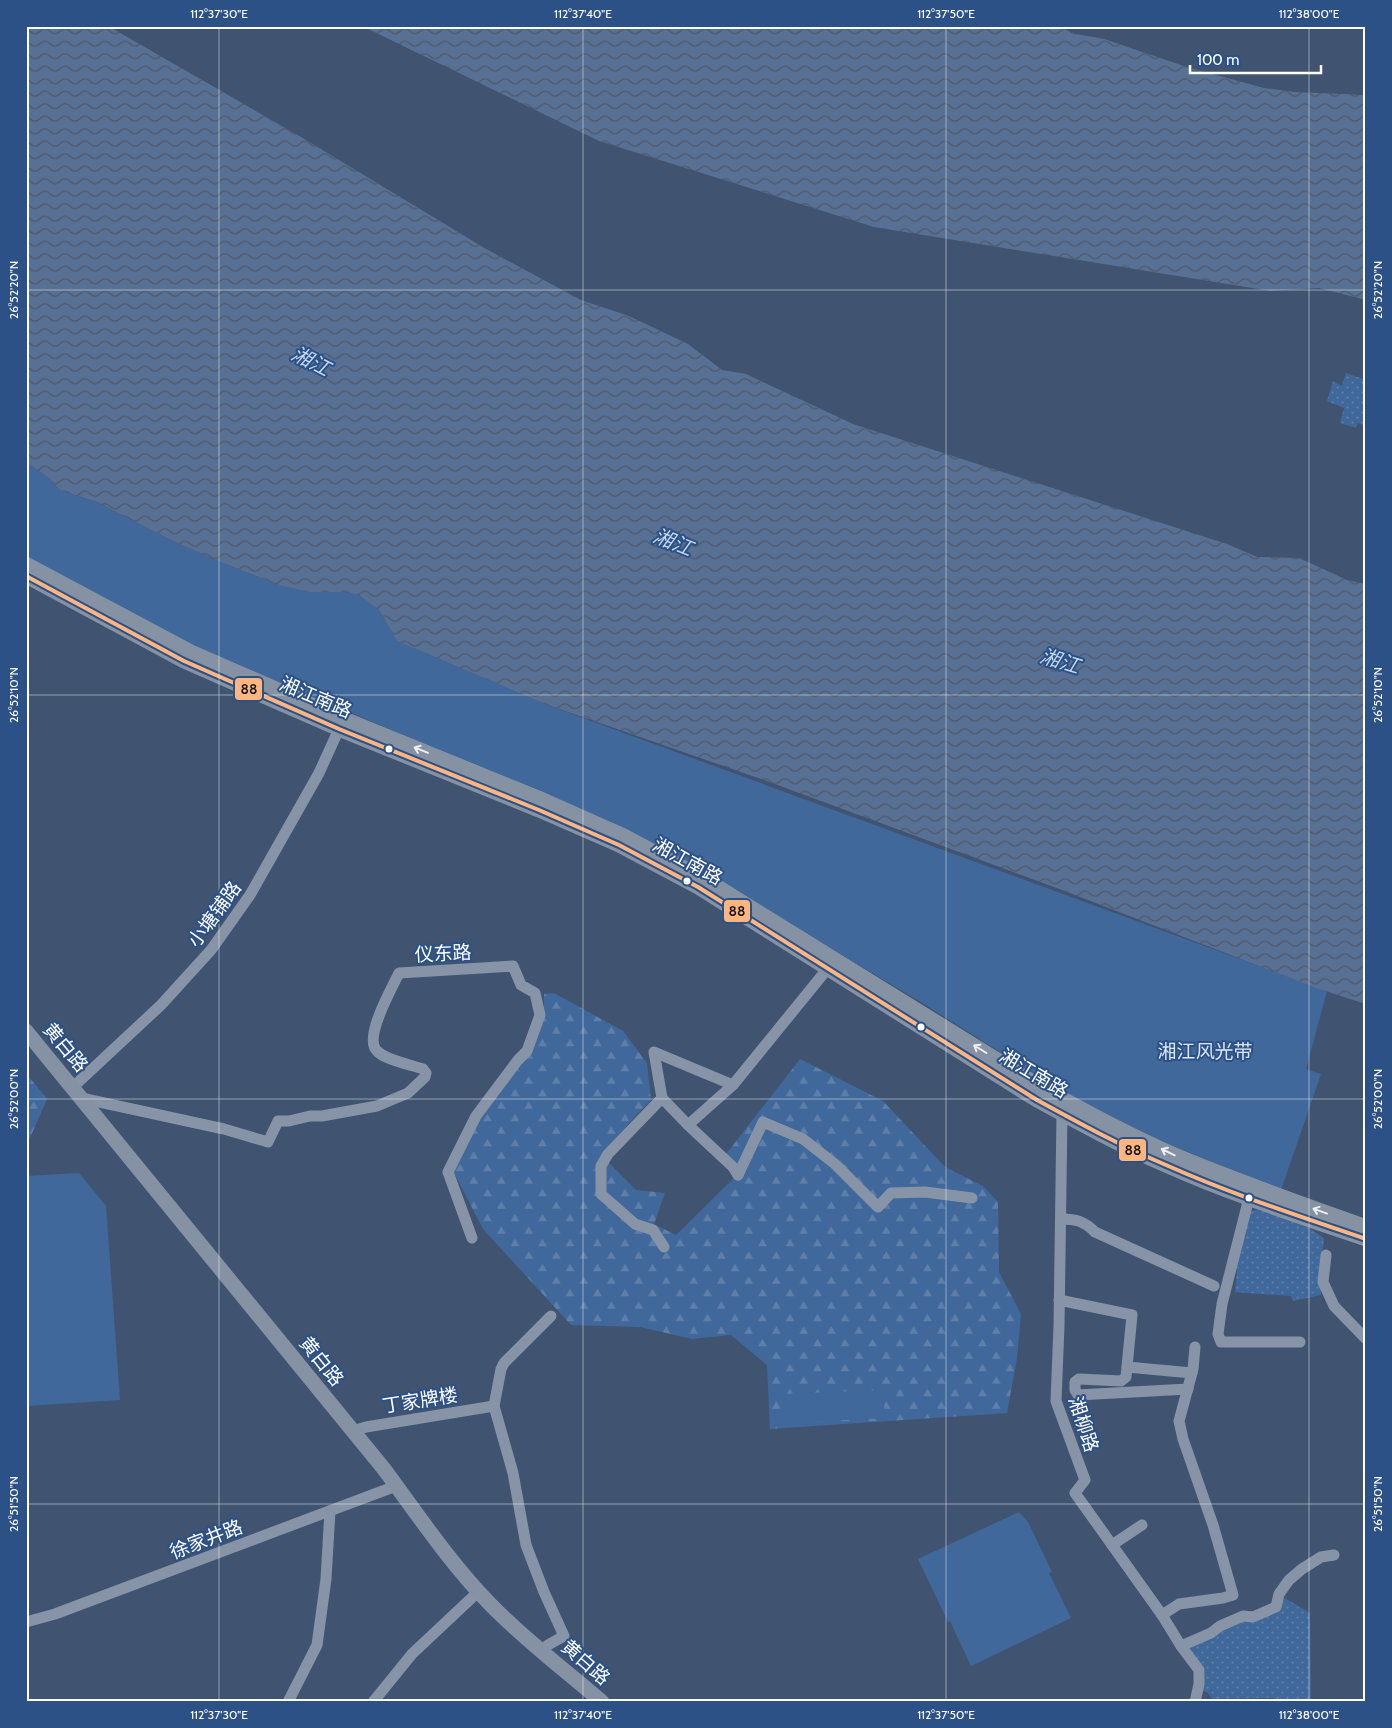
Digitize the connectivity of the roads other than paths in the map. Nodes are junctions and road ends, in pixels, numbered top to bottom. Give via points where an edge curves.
1 (26, 564) edge
2 (26, 576) edge
3 (339, 729) junction
4 (828, 968) junction
5 (26, 1031) edge
6 (733, 1085) junction
7 (77, 1092) junction
8 (662, 1098) junction
9 (1062, 1114) junction
10 (688, 1125) junction
11 (972, 1198) dead end
12 (1249, 1198) junction
13 (1061, 1219) junction
14 (1366, 1227) edge
15 (472, 1238) dead end
16 (1366, 1239) edge
17 (664, 1247) dead end
18 (1326, 1255) dead end
19 (1214, 1286) dead end
20 (1059, 1296) junction
21 (551, 1316) dead end
22 (1366, 1339) edge
23 (1300, 1342) dead end
24 (1195, 1347) dead end
25 (1127, 1367) junction
26 (1192, 1373) junction
27 (1188, 1389) junction
28 (494, 1406) junction
29 (353, 1432) junction
30 (396, 1486) junction
31 (330, 1511) junction
32 (1142, 1525) dead end
33 (1112, 1545) junction
34 (1334, 1555) dead end
35 (479, 1591) junction
36 (1162, 1614) junction
37 (26, 1622) edge
38 (1181, 1646) junction
39 (542, 1650) junction
40 (288, 1702) edge
41 (373, 1702) edge
42 (602, 1702) edge
43 (1195, 1702) edge

14 -> 1 main road, 湘江南路 via 1175,1156 1097,1118 1041,1087 703,878 624,836 191,652
2 - 3 main road, 湘江南路 via 184,661
3 - 4 main road, 湘江南路 via 619,846 698,888
3 - 7 street, 小塘铺路 via 319,773 250,896 211,950
4 - 6 street
4 - 9 main road, 湘江南路
5 - 7 main road, 黄白路
6 - 8 street via 654,1052
6 - 10 street
7 - 15 street, 仪东路 via 268,1142 278,1121 377,1106 408,1093 425,1077 424,1069 386,1057 376,1051 372,1042 374,1030 399,973 513,966 521,984 535,993 540,1015 527,1051 476,1116 448,1172
7 - 29 main road, 黄白路
8 - 10 street
8 - 17 street via 608,1154 601,1166 601,1194 635,1224 653,1230
9 - 12 main road, 湘江南路 via 1166,1165
9 - 13 street, 湘柳路
10 - 11 street via 738,1175 763,1122 803,1139 835,1164 878,1207 891,1193 925,1192
12 - 16 main road, 湘江南路
12 - 23 street via 1222,1304 1218,1334 1221,1342
13 - 19 street via 1077,1219 1095,1232
13 - 20 street, 湘柳路
18 - 22 street via 1323,1282 1334,1306
20 - 25 street via 1132,1315
20 - 33 street, 湘柳路 via 1056,1401 1085,1480 1075,1492
21 - 28 street via 504,1363
24 - 26 street
25 - 26 street
25 - 27 street via 1126,1377 1121,1381 1076,1380 1076,1393
26 - 27 street
27 - 36 street via 1179,1421 1232,1595 1179,1604
28 - 29 street, 丁家牌楼 via 366,1427
28 - 39 street via 513,1473 526,1545 564,1636
29 - 30 main road, 黄白路
30 - 31 street, 徐家井路
30 - 35 main road, 黄白路
31 - 37 street, 徐家井路
31 - 40 street via 326,1579 317,1645
32 - 33 street
33 - 36 street, 湘柳路
34 - 38 street via 1321,1557 1289,1580 1278,1594 1276,1607 1253,1617 1243,1616
35 - 39 main road, 黄白路
35 - 41 street via 412,1654
36 - 38 street, 湘柳路
38 - 43 street, 湘柳路 via 1199,1670
39 - 42 main road, 黄白路

